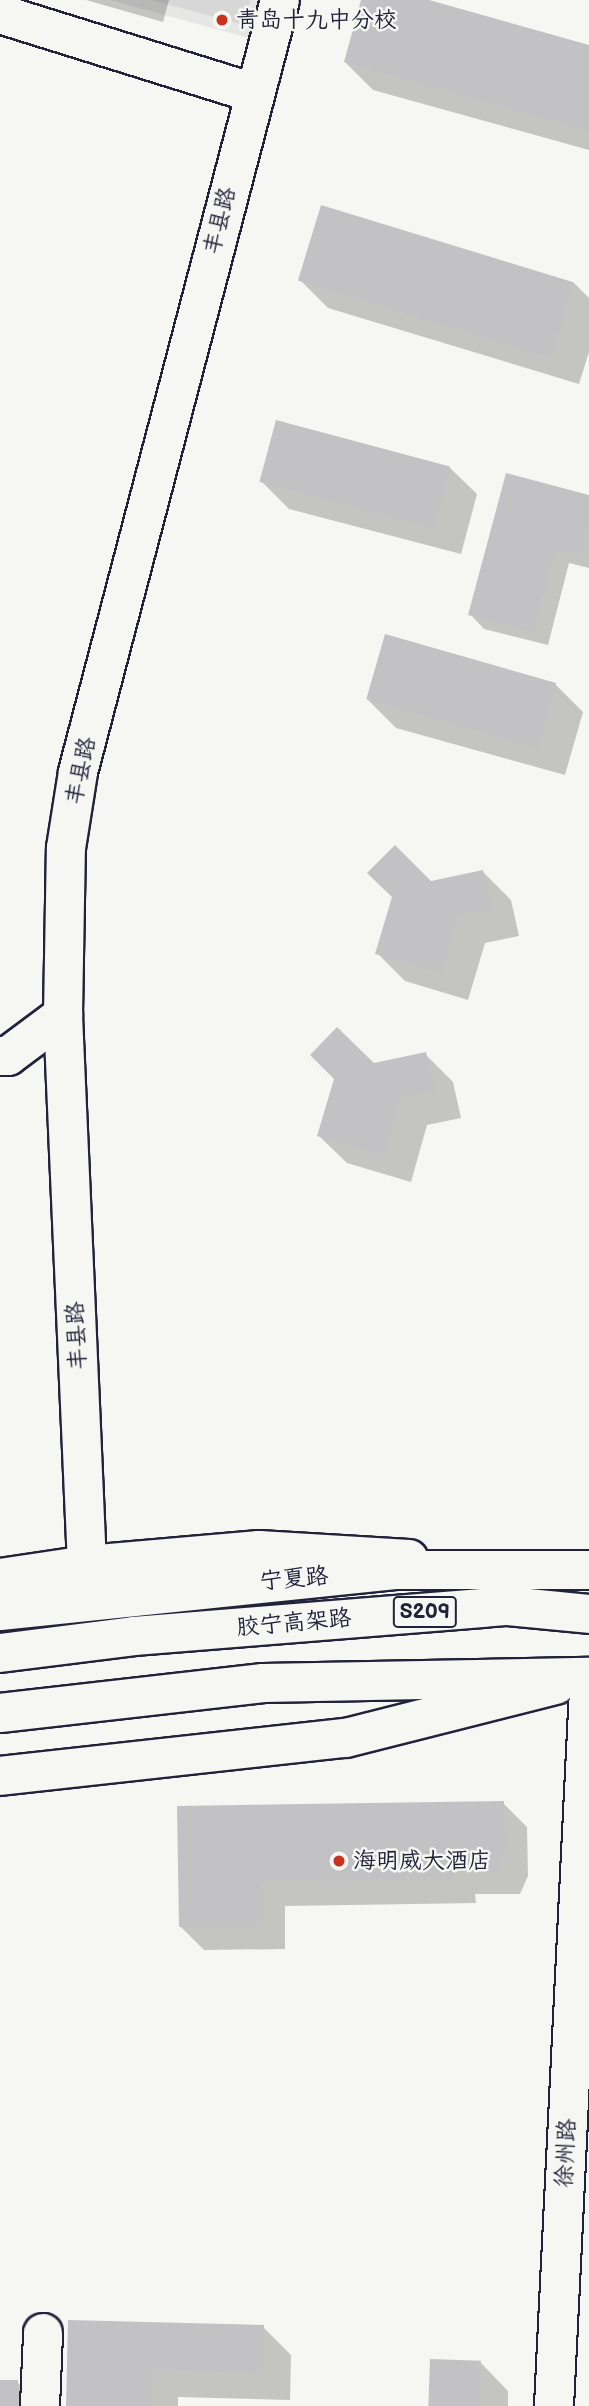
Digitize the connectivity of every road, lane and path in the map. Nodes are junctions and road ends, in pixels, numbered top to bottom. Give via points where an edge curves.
1 (280, 0) edge
2 (0, 14) edge
3 (253, 93) junction
4 (63, 1015) junction
5 (0, 1056) edge
6 (87, 1565) junction
7 (470, 1570) junction
8 (589, 1570) edge
9 (0, 1578) edge
10 (0, 1611) edge
11 (589, 1614) edge
12 (0, 1653) edge
13 (589, 1677) edge
14 (589, 1691) edge
15 (0, 1713) edge
16 (0, 1776) edge
17 (43, 2333) dead end
18 (40, 2406) edge
19 (554, 2406) edge

1 - 3 main road, 丰县路
2 - 3 main road
3 - 4 main road, 丰县路 via 78,772 66,848
4 - 5 main road via 8,1056
4 - 6 main road, 丰县路
6 - 7 main road via 259,1550 387,1556
6 - 9 main road
7 - 8 main road, 宁夏路
7 - 10 main road, 宁夏路 via 395,1570
11 - 12 main road, 胶宁高架路 / S209 via 508,1606 134,1636
13 - 15 main road via 262,1683
13 - 16 main road via 346,1738
14 - 19 main road, 徐州路
17 - 18 main road

